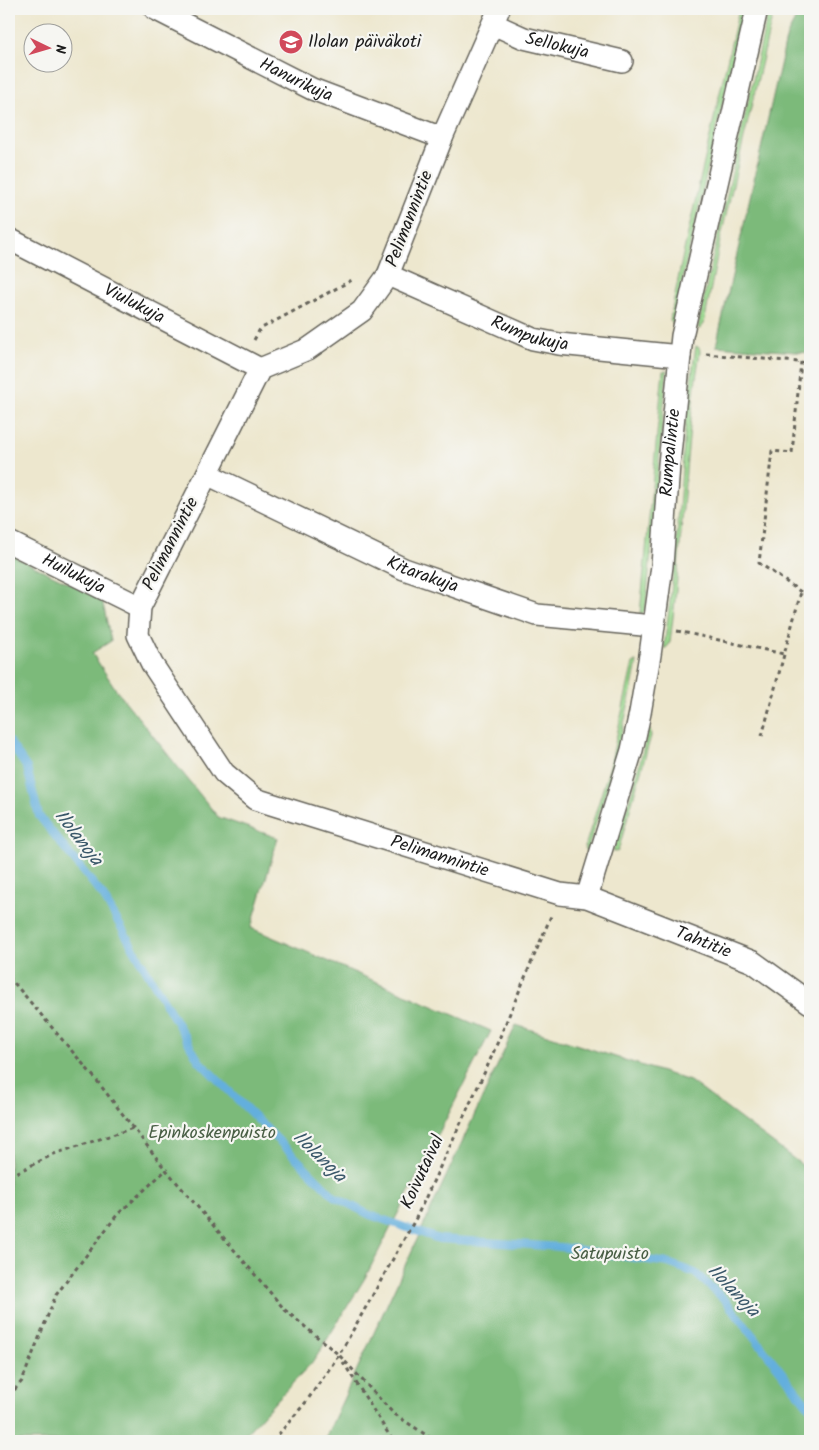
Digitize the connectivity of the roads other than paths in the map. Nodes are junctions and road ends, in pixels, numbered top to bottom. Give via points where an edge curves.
1 (155, 9) edge
2 (757, 9) edge
3 (496, 16) edge
4 (622, 61) dead end
5 (442, 138) junction
6 (9, 239) edge
7 (388, 275) junction
8 (680, 356) junction
9 (260, 369) junction
10 (206, 474) junction
11 (9, 542) edge
12 (140, 607) junction
13 (653, 626) junction
14 (587, 897) junction
15 (810, 1003) edge

1 - 5 street, Hanurikuja via 312,89
2 - 8 street, Rumpalintie
3 - 4 street, Sellokuja via 524,38
3 - 5 street, Pelimannintie
5 - 7 street, Pelimannintie
6 - 9 street, Viulukuja
7 - 8 street, Rumpukuja via 532,339
7 - 9 street, Pelimannintie via 362,311 308,349
8 - 13 street, Rumpalintie via 662,566
9 - 10 street, Pelimannintie
10 - 12 street, Pelimannintie
10 - 13 street, Kitarakuja via 404,569 536,615
11 - 12 street, Huilukuja
12 - 14 street, Pelimannintie via 138,635 152,664 224,773 255,799 560,894
13 - 14 street, Rumpalintie via 632,750
14 - 15 street, Tahtitie via 753,962

